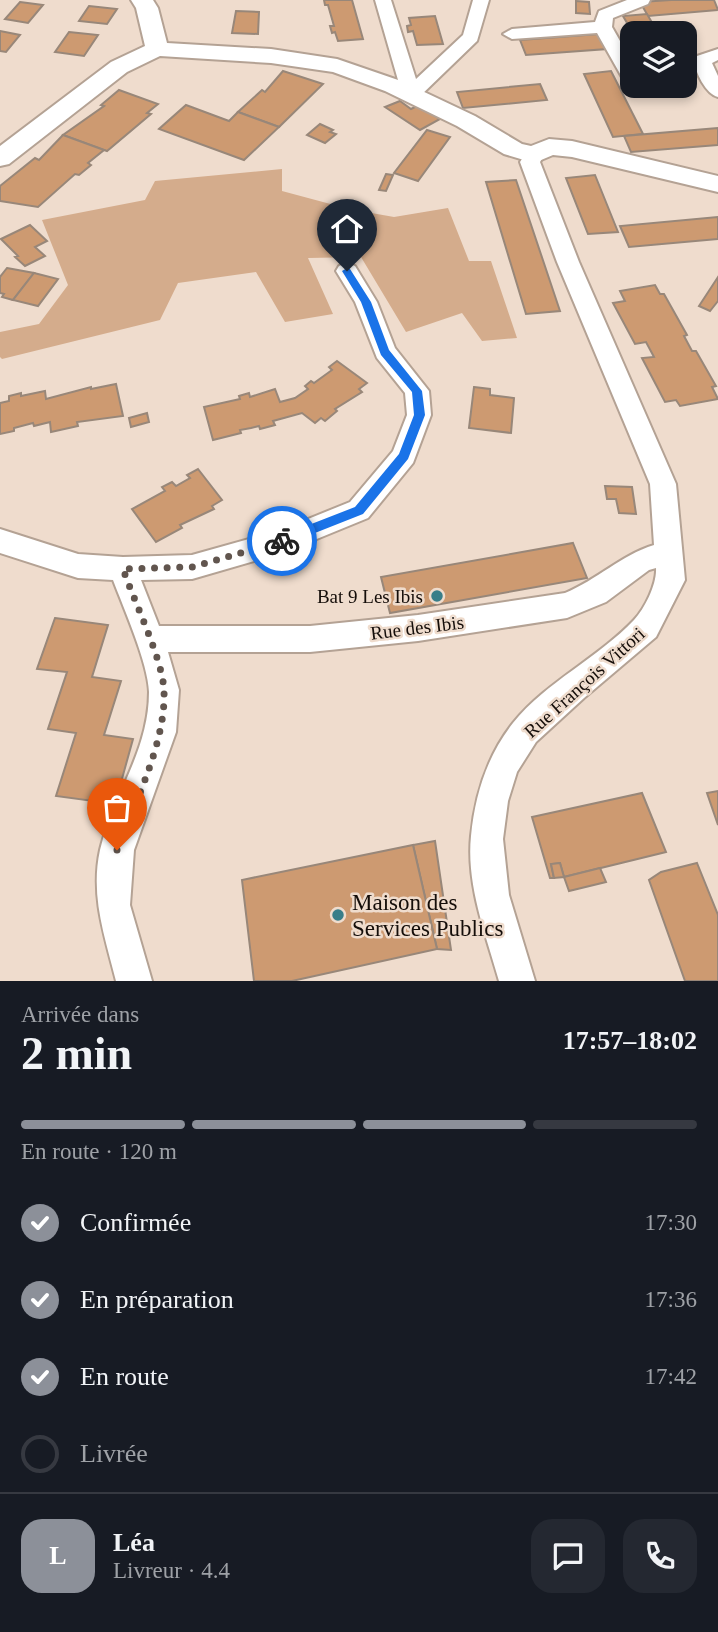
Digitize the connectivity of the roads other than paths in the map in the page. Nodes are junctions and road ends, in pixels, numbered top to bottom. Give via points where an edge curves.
1 (142, 0) edge
2 (383, 0) edge
3 (481, 0) edge
4 (642, 0) edge
5 (603, 27) junction
6 (512, 34) dead end
7 (157, 49) junction
8 (718, 54) edge
9 (620, 57) edge
10 (697, 86) edge
11 (715, 87) edge
12 (411, 94) junction
13 (542, 151) junction
14 (0, 158) edge
15 (718, 184) edge
16 (347, 271) dead end
17 (0, 541) edge
18 (669, 552) junction
19 (123, 569) junction
20 (150, 639) junction
21 (134, 981) edge
22 (517, 981) edge

1 - 7 main road
2 - 12 street
3 - 12 lane via 471,37
4 - 5 street via 605,15
5 - 6 street
5 - 9 street
7 - 12 main road via 337,66
7 - 14 main road via 119,68
8 - 11 street via 703,60
10 - 11 street
12 - 13 main road via 513,149
13 - 15 main road via 572,149
13 - 18 street, Rue François Vittori via 530,162 663,484
16 - 19 street via 366,302 385,352 417,391 419,415 404,456 359,510 285,540 192,567
17 - 19 street via 78,566
18 - 20 street, Rue des Ibis via 640,561 596,593 567,605 310,639
18 - 22 street, Rue François Vittori via 671,580 646,628 525,732 503,765 487,839 492,895
19 - 20 street
20 - 21 street via 164,690 161,732 117,850 113,905

